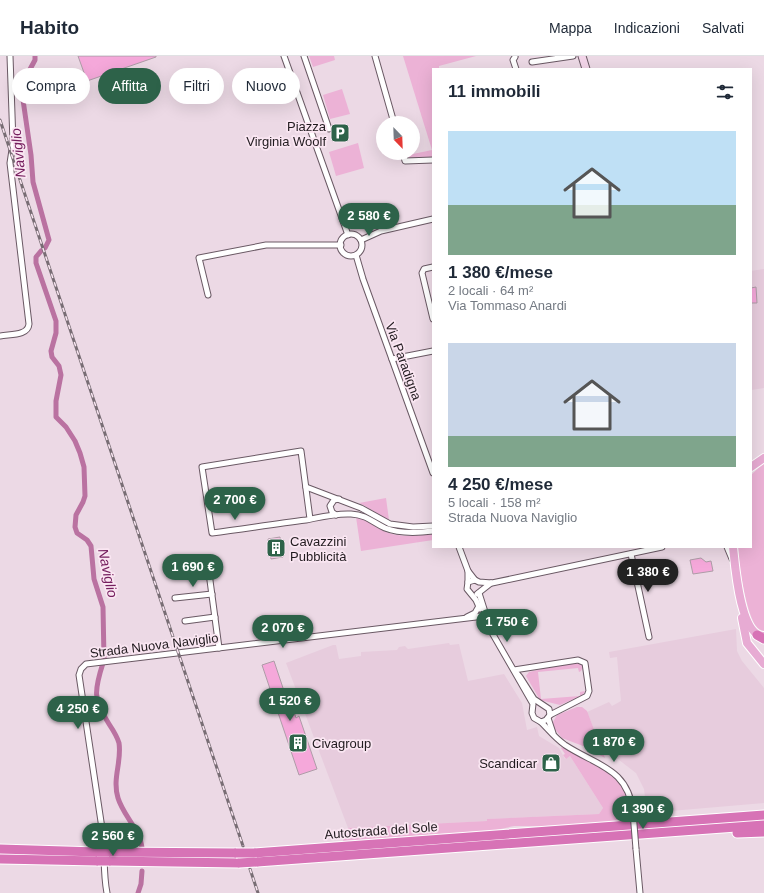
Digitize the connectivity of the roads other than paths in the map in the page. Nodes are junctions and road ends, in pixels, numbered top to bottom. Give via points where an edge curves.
1 (10, 56) edge
2 (284, 56) edge
3 (304, 56) edge
4 (374, 56) edge
5 (515, 56) edge
6 (573, 56) edge
7 (582, 56) edge
8 (532, 62) dead end
9 (516, 68) edge
10 (586, 68) edge
11 (392, 116) edge
12 (329, 129) dead end
13 (405, 160) edge
14 (432, 160) edge
15 (432, 219) edge
16 (348, 235) junction
17 (361, 240) junction
18 (341, 244) junction
19 (356, 255) junction
20 (432, 267) edge
21 (208, 295) dead end
22 (432, 314) edge
23 (0, 336) edge
24 (432, 351) edge
25 (392, 359) junction
26 (763, 459) edge
27 (752, 464) edge
28 (752, 466) edge
29 (432, 470) edge
30 (306, 486) junction
31 (339, 499) junction
32 (336, 515) junction
33 (310, 519) junction
34 (432, 526) edge
35 (432, 531) edge
36 (459, 548) edge
37 (657, 548) edge
38 (727, 548) edge
39 (733, 548) edge
40 (630, 554) junction
41 (468, 571) junction
42 (209, 573) dead end
43 (736, 573) junction
44 (477, 581) junction
45 (468, 582) junction
46 (492, 583) junction
47 (479, 592) junction
48 (739, 592) junction
49 (212, 594) junction
50 (472, 594) junction
51 (175, 598) dead end
52 (479, 606) junction
53 (484, 615) junction
54 (216, 617) junction
55 (456, 620) junction
56 (184, 621) dead end
57 (649, 637) dead end
58 (762, 637) edge
59 (219, 648) junction
60 (764, 664) edge
61 (514, 671) junction
62 (542, 704) junction
63 (533, 710) junction
64 (549, 717) junction
65 (541, 722) junction
66 (558, 740) junction
67 (764, 815) edge
68 (764, 825) edge
69 (698, 830) junction
70 (764, 832) edge
71 (0, 849) edge
72 (97, 856) junction
73 (255, 857) junction
74 (0, 859) edge
75 (107, 893) edge
76 (640, 893) edge

1 - 23 street via 13,143 10,163 29,319 28,330
2 - 16 street
3 - 12 street
4 - 11 street
5 - 9 street via 513,59
6 - 8 street
7 - 10 main road
13 - 14 street
15 - 17 street via 381,231
16 - 17 street via 357,236
16 - 18 street
17 - 19 street via 362,247
18 - 19 street via 349,256
18 - 21 street via 266,245 199,258
19 - 25 street, Via Paradigna
20 - 22 street via 424,269 422,274
24 - 25 street
25 - 29 street, Via Paradigna
26 - 27 main road
26 - 28 main road
30 - 31 street
30 - 33 street
30 - 33 street via 301,451 202,467 212,533
31 - 32 street via 334,500 330,506
31 - 34 street via 364,509 390,524
32 - 33 street
32 - 35 street via 364,516 392,530 414,533
36 - 41 street
37 - 40 street
38 - 43 street
39 - 43 main road
40 - 46 street
40 - 57 street
41 - 44 street
41 - 45 street
42 - 49 street
43 - 48 main road
44 - 45 street
44 - 46 street
44 - 47 street via 481,586
45 - 50 street via 467,589
46 - 47 street
47 - 50 street
47 - 53 street
48 - 58 main road via 751,630
48 - 60 main road via 746,641
49 - 51 street
49 - 54 street
50 - 52 street
52 - 53 street
52 - 55 street, Strada Nuova Naviglio via 473,615
53 - 55 street, Strada Nuova Naviglio
53 - 61 street
54 - 56 street
54 - 59 street
55 - 59 street, Strada Nuova Naviglio
59 - 75 street, Strada Nuova Naviglio via 86,664 80,669 78,675 103,835
61 - 62 street via 534,699
61 - 63 street via 533,704
61 - 64 street via 578,660 585,663 588,696
62 - 63 street
62 - 64 street via 549,709
63 - 65 street via 534,718
64 - 65 street
64 - 66 street via 551,728
65 - 66 street
66 - 76 street, bridge via 612,772 628,790 633,812
67 - 73 highway, Autostrada del Sole
68 - 69 highway, Autostrada del Sole
69 - 70 highway via 713,835
69 - 73 highway, Autostrada del Sole
71 - 72 highway, Autostrada del Sole
72 - 73 highway, Autostrada del Sole, bridge
72 - 74 highway, Autostrada del Sole

